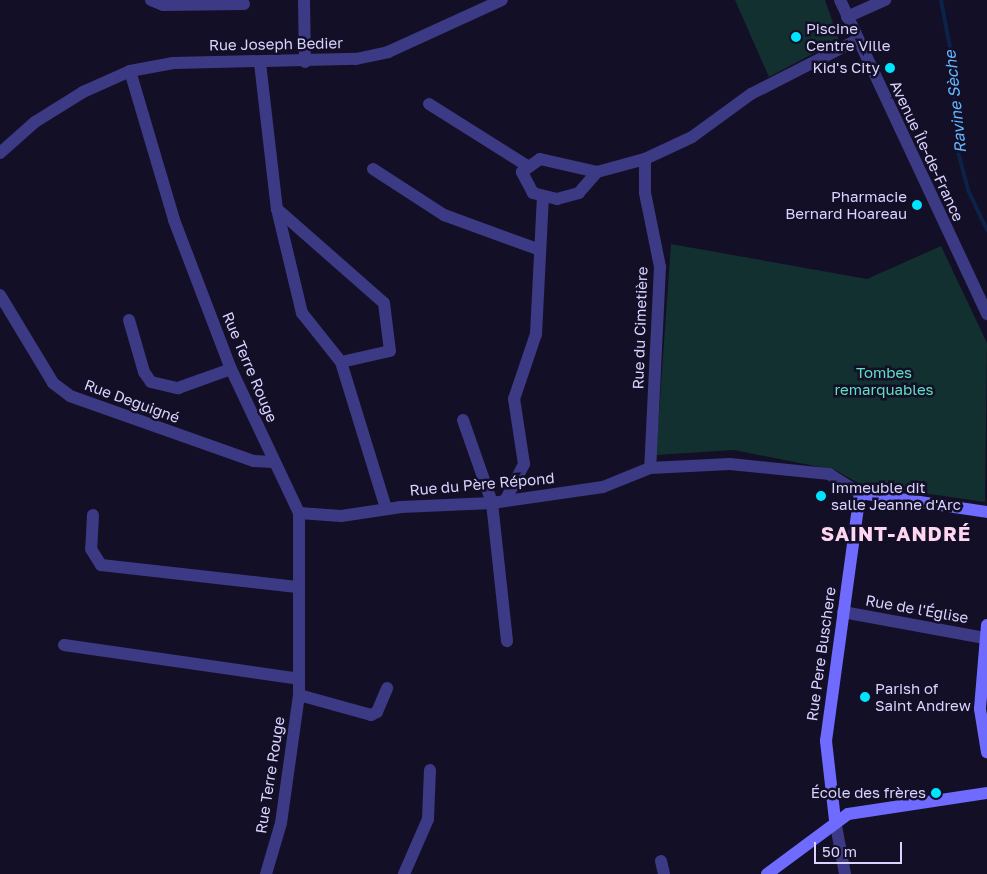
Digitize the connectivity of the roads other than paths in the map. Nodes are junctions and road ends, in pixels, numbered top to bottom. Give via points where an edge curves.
1 (151, 0) edge
2 (304, 0) edge
3 (502, 0) edge
4 (840, 0) edge
5 (884, 0) edge
6 (244, 4) dead end
7 (848, 17) junction
8 (857, 40) junction
9 (305, 62) junction
10 (260, 63) junction
11 (130, 71) junction
12 (428, 104) dead end
13 (0, 153) edge
14 (645, 159) junction
15 (526, 165) junction
16 (373, 169) dead end
17 (597, 172) junction
18 (543, 198) junction
19 (277, 210) junction
20 (540, 250) junction
21 (0, 296) edge
22 (987, 314) edge
23 (129, 320) dead end
24 (341, 362) junction
25 (231, 369) junction
26 (463, 420) dead end
27 (273, 462) junction
28 (650, 468) junction
29 (860, 493) junction
30 (498, 502) junction
31 (386, 508) junction
32 (987, 512) edge
33 (299, 513) junction
34 (93, 515) dead end
35 (297, 587) junction
36 (843, 612) junction
37 (987, 624) edge
38 (985, 638) junction
39 (507, 641) dead end
40 (64, 645) dead end
41 (299, 679) junction
42 (387, 688) dead end
43 (299, 695) junction
44 (987, 752) edge
45 (430, 770) dead end
46 (987, 792) edge
47 (835, 820) junction
48 (661, 861) dead end
49 (266, 874) edge
50 (404, 874) edge
51 (664, 874) edge
52 (767, 874) edge
53 (845, 874) edge

1 - 6 street via 163,5
2 - 9 street
3 - 9 street, Rue Joseph Bedier via 388,52
4 - 7 street, Avenue Île-de-France
5 - 7 street
7 - 8 street, Avenue Île-de-France
8 - 14 street via 751,94 692,137
8 - 22 street, Avenue Île-de-France
9 - 10 street, Rue Joseph Bedier
10 - 11 street, Rue Joseph Bedier via 173,62
10 - 19 street
11 - 13 street via 83,92 35,122
11 - 25 street, Rue Terre Rouge via 174,220
12 - 15 street
14 - 17 street
14 - 28 street, Rue du Cimetière via 645,193 660,267
15 - 17 street via 540,159
15 - 18 street via 524,182
16 - 20 street via 444,215
17 - 18 street via 579,192
18 - 20 street
19 - 24 street via 302,313
19 - 24 street via 384,303 390,351
20 - 30 street via 536,334 514,399 524,464
21 - 27 street, Rue Deguigné via 53,383 70,396 254,461
23 - 25 street via 144,372 156,385 178,388
24 - 31 street
25 - 27 street, Rue Terre Rouge
26 - 30 street
27 - 33 street, Rue Terre Rouge
28 - 29 street, Rue du Père Répond via 730,464 791,468 829,474
28 - 30 street, Rue du Père Répond via 604,487
29 - 32 main road, Rue du Père Répond
29 - 36 main road, Rue Pere Buschere
30 - 31 street, Rue du Père Répond
30 - 39 street
31 - 33 street, Rue du Père Répond via 341,516
33 - 35 street, Rue Terre Rouge
34 - 35 street via 91,550 101,565
35 - 41 street, Rue Terre Rouge
36 - 38 street, Rue de l'Église
36 - 47 main road, Rue Pere Buschere via 826,741
37 - 38 main road
38 - 44 main road via 980,709
40 - 41 street
41 - 43 street, Rue Terre Rouge
42 - 43 street via 378,712 371,715
43 - 49 street, Rue Terre Rouge via 282,823
45 - 50 street via 428,819
46 - 47 main road via 858,812
47 - 52 main road
47 - 53 street
48 - 51 street

